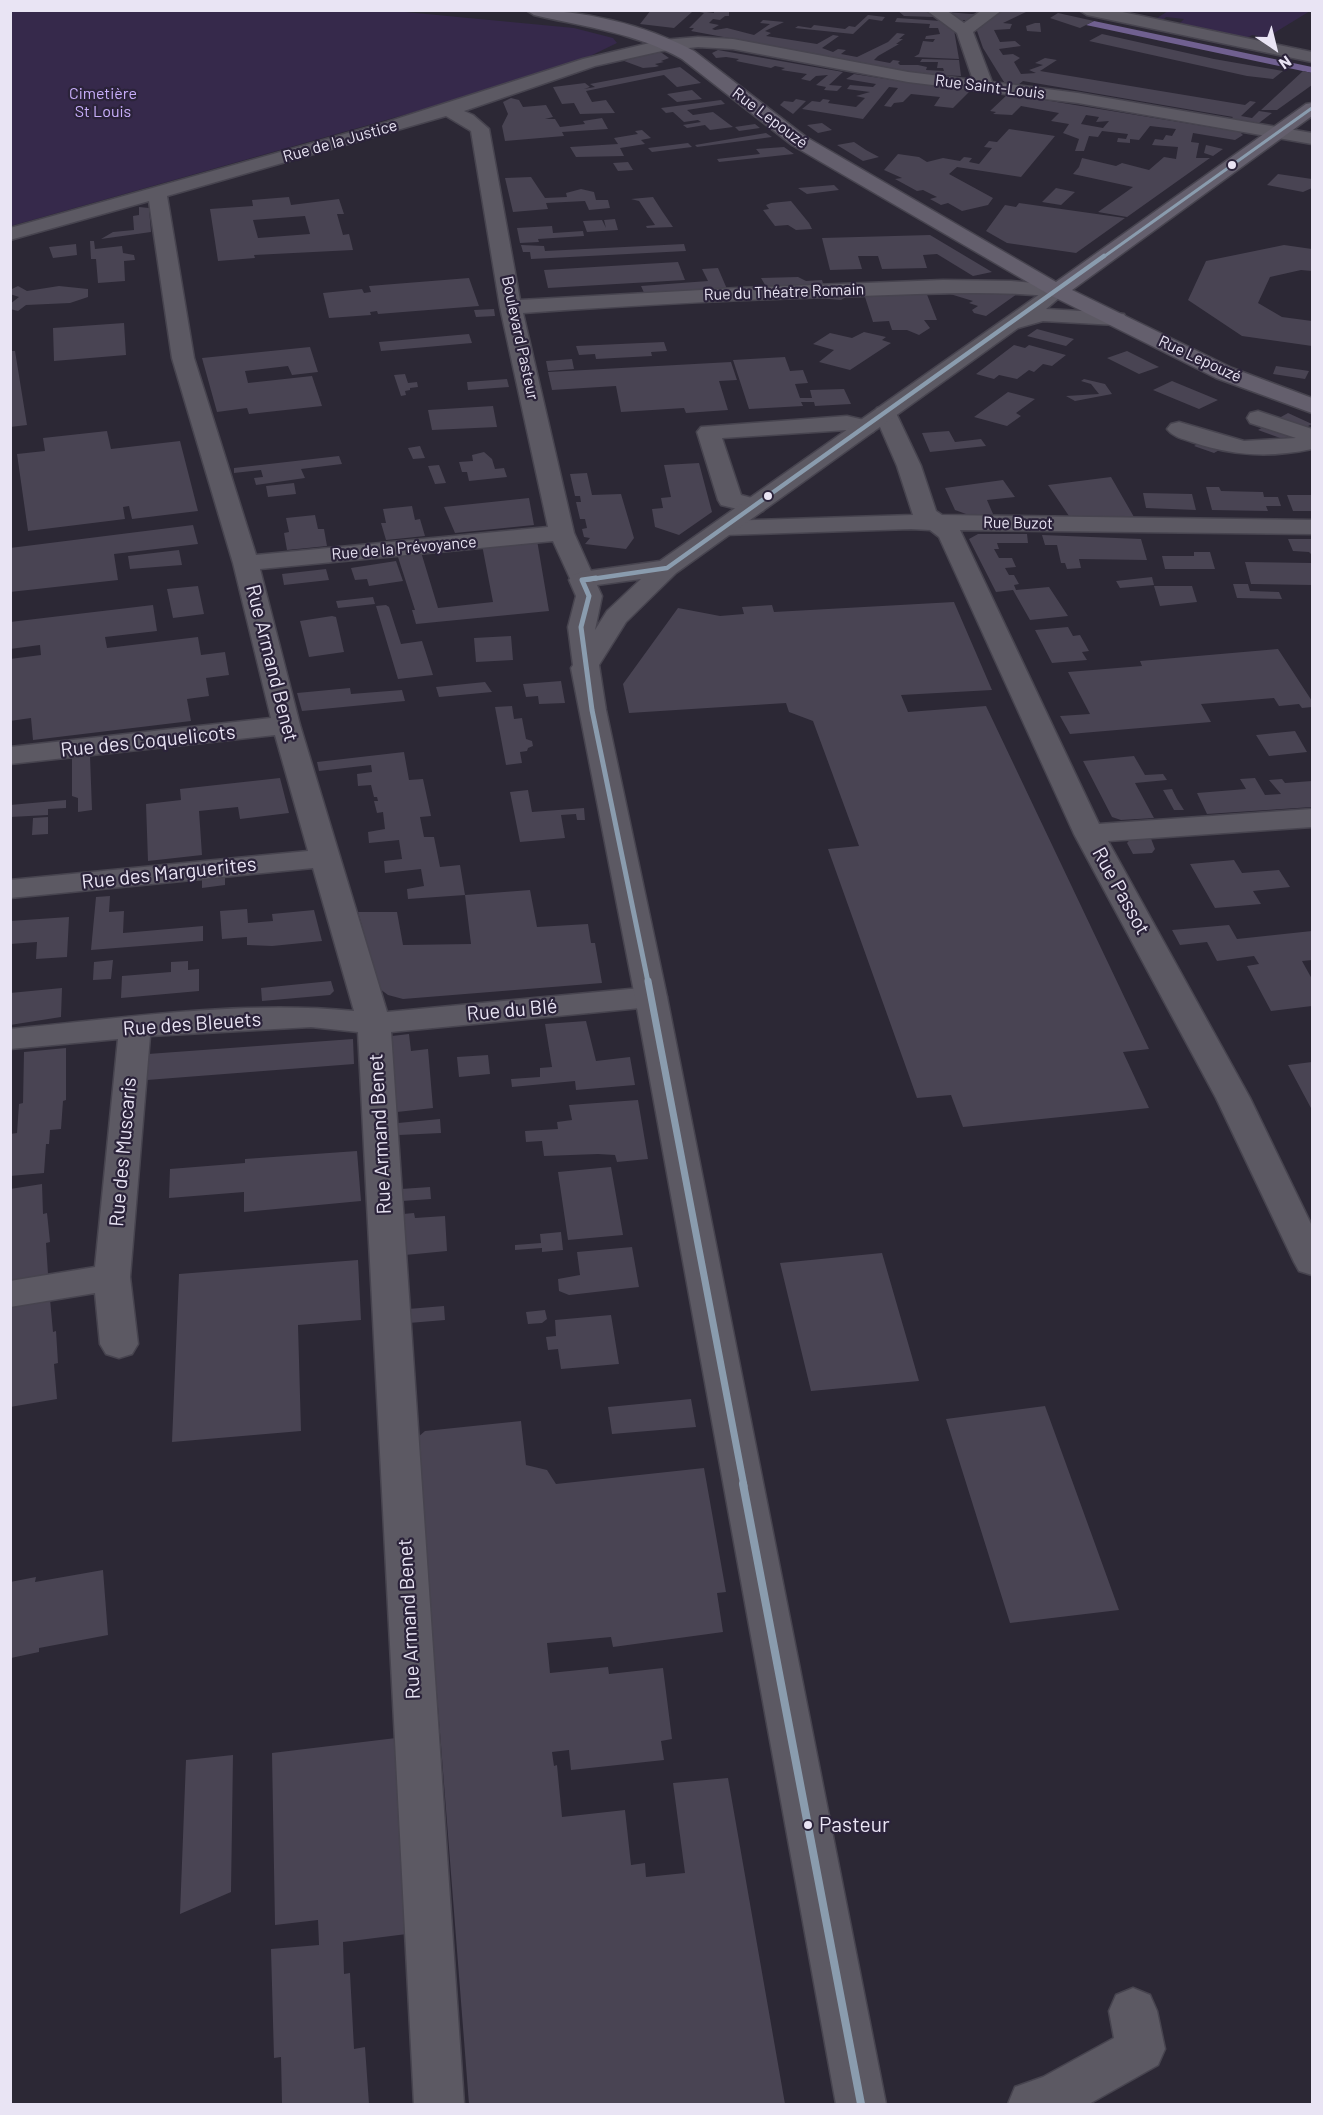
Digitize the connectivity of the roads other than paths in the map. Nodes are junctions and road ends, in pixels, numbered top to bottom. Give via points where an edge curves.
1 (534, 10) edge
2 (934, 10) edge
3 (994, 10) edge
4 (1160, 10) edge
5 (1091, 11) edge
6 (1145, 22) junction
7 (964, 31) junction
8 (668, 44) junction
9 (1312, 57) edge
10 (984, 85) junction
11 (1312, 108) edge
12 (447, 110) junction
13 (1278, 133) junction
14 (1312, 139) edge
15 (152, 195) junction
16 (10, 234) edge
17 (996, 255) junction
18 (1099, 261) junction
19 (1057, 291) junction
20 (511, 307) junction
21 (1116, 319) junction
22 (1010, 324) junction
23 (1312, 406) edge
24 (885, 413) junction
25 (1258, 418) dead end
26 (865, 428) junction
27 (1179, 429) dead end
28 (1312, 436) edge
29 (1312, 442) edge
30 (754, 506) junction
31 (933, 522) junction
32 (1312, 526) edge
33 (724, 528) junction
34 (562, 533) junction
35 (246, 563) junction
36 (667, 568) junction
37 (582, 580) junction
38 (584, 668) junction
39 (286, 725) junction
40 (10, 756) edge
41 (1312, 818) edge
42 (1089, 834) junction
43 (327, 858) junction
44 (10, 889) edge
45 (651, 997) junction
46 (374, 1023) junction
47 (135, 1027) junction
48 (10, 1039) edge
49 (1312, 1262) edge
50 (111, 1277) junction
51 (10, 1294) edge
52 (119, 1344) dead end
53 (1132, 2011) dead end
54 (439, 2104) edge
55 (861, 2104) edge
56 (1032, 2104) edge

1 - 8 main road, Rue Lepouzé via 645,35
2 - 7 street
3 - 7 street
4 - 6 street
5 - 6 street
6 - 9 street
7 - 10 street
8 - 10 street, Rue Saint-Louis via 714,41 908,77
8 - 12 street, Rue de la Justice via 621,54
8 - 17 main road, Rue Lepouzé via 799,141
10 - 13 street, Rue Saint-Louis
11 - 13 main road
12 - 15 street, Rue de la Justice
12 - 20 street, Boulevard Pasteur via 480,129
13 - 14 street, Rue Saint-Louis
13 - 18 main road
15 - 16 street, Rue de la Justice
15 - 35 street, Rue Armand Benet via 158,198 165,231 183,358
17 - 18 main road, Rue Lepouzé via 1051,263
17 - 19 main road, Rue Lepouzé
18 - 19 main road
19 - 20 street, Rue du Théatre Romain via 1018,285 820,290
19 - 21 main road, Rue Lepouzé
19 - 22 street
20 - 34 street, Boulevard Pasteur
21 - 22 street via 1042,315
21 - 23 main road, Rue Lepouzé via 1224,373
22 - 24 street
24 - 26 street
24 - 31 street, Rue Passot via 925,514
25 - 28 street
26 - 30 street
26 - 30 street via 848,423 709,432 730,500
27 - 29 street via 1226,447 1263,450
30 - 33 street
31 - 32 street, Rue Buzot
31 - 33 street, Rue Buzot
31 - 42 street, Rue Passot via 950,533
33 - 36 street
34 - 35 street, Rue de la Prévoyance
34 - 37 street, Boulevard Pasteur
35 - 39 street, Rue Armand Benet
36 - 37 street
36 - 38 street via 616,618
37 - 38 street, Boulevard Pasteur via 589,596 581,627
38 - 45 street
39 - 40 street, Rue des Coquelicots
39 - 43 street, Rue Armand Benet
41 - 42 street
42 - 49 street, Rue Passot via 1233,1098
43 - 44 street, Rue des Marguerites
43 - 46 street, Rue Armand Benet
45 - 46 street, Rue du Blé
45 - 55 street
46 - 47 street, Rue des Bleuets via 311,1017
46 - 54 street, Rue Armand Benet
47 - 48 street, Rue des Bleuets
47 - 50 street, Rue des Muscaris
50 - 51 street
50 - 52 street, Rue des Muscaris
53 - 56 street via 1141,2049 1053,2098

